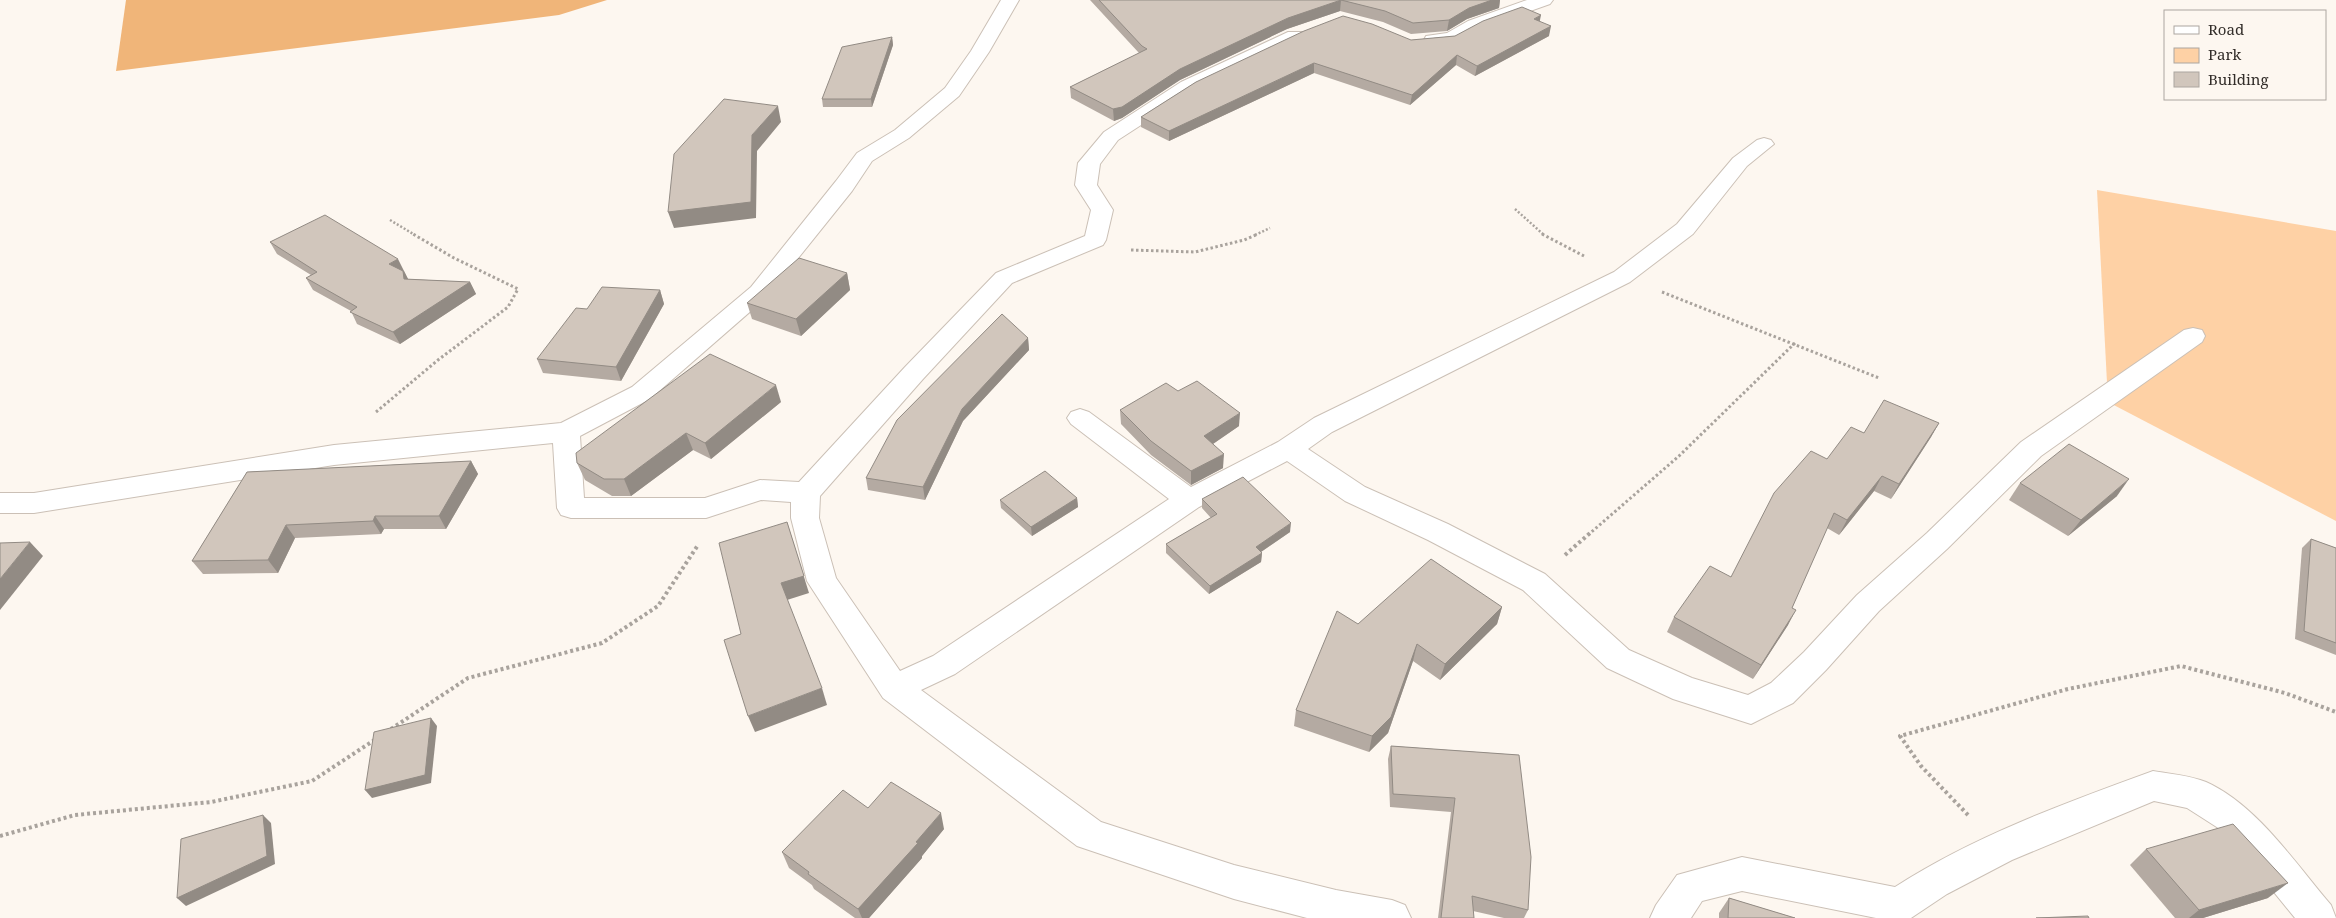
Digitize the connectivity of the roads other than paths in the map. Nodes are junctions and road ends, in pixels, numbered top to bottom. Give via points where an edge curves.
1 (1010, 0) edge
2 (1544, 0) edge
3 (1314, 28) edge
4 (1409, 42) edge
5 (1764, 144) dead end
6 (2193, 336) dead end
7 (1080, 418) dead end
8 (566, 432) junction
9 (1288, 449) junction
10 (806, 493) junction
11 (1190, 500) junction
12 (0, 503) edge
13 (894, 688) junction
14 (1392, 918) edge
15 (1669, 918) edge
16 (2318, 918) edge

1 - 8 street via 952,92 902,134 864,156 844,186 759,292 641,393
2 - 4 street via 1474,25 1452,38
3 - 10 street via 1188,86 1111,136 1089,162 1086,185 1102,210 1094,240 1004,278
5 - 9 street via 1740,162 1685,230 1622,277 1322,425
6 - 9 street via 2031,450 1868,603 1782,693 1751,710 1684,689 1618,658 1534,582 1438,532 1355,494
7 - 11 street
8 - 10 street via 571,508 706,508 760,490
8 - 12 street via 334,455 34,503
9 - 11 street
10 - 13 street via 805,518 822,581
11 - 13 street via 944,665
13 - 14 street via 1090,835 1234,882 1336,908
15 - 16 street via 1690,886 1742,874 1899,905 1934,882 1999,848 2153,786 2195,794 2238,822

